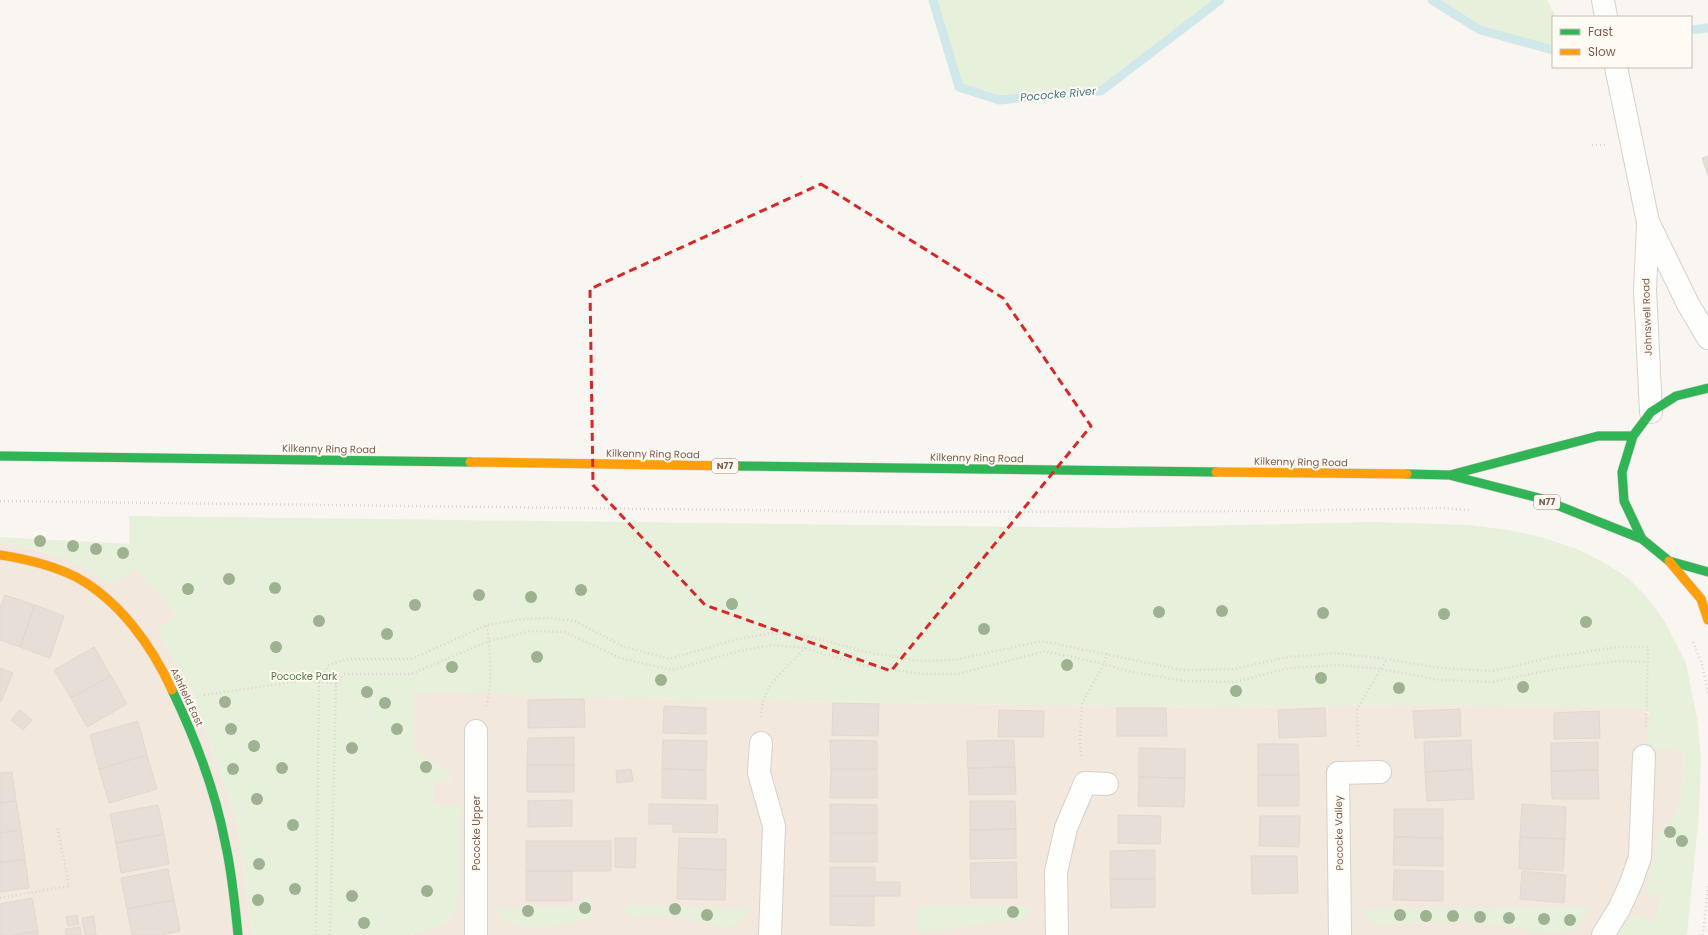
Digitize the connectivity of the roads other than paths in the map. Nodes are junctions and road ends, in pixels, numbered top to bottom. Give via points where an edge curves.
1 (1603, 0) edge
2 (1606, 16) edge
3 (1616, 68) edge
4 (1648, 222) junction
5 (1708, 338) edge
6 (1708, 388) edge
7 (1651, 412) junction
8 (1633, 436) junction
9 (0, 456) edge
10 (1449, 475) junction
11 (1642, 538) junction
12 (0, 555) edge
13 (1669, 561) junction
14 (1708, 572) edge
15 (1708, 620) edge
16 (476, 731) dead end
17 (761, 733) road end
18 (1644, 756) dead end
19 (1380, 772) dead end
20 (1107, 784) dead end
21 (238, 935) edge
22 (476, 935) edge
23 (770, 935) edge
24 (1057, 935) edge
25 (1340, 935) edge
26 (1603, 935) edge

1 - 2 street
3 - 4 street, Johnswell Road
4 - 5 street, Johnswell Road via 1688,304
4 - 7 street, Johnswell Road via 1645,290
6 - 7 main road, N77 via 1676,396
7 - 8 main road, N77
8 - 10 main road, Kilkenny Ring Road / N77 via 1598,436
8 - 11 main road, N77 via 1622,472 1624,502
9 - 10 main road, Kilkenny Ring Road / N77
10 - 11 main road, Kilkenny Ring Road / N77 via 1539,498
11 - 13 main road, N77
12 - 21 main road, Ashfield East via 57,569 85,583 140,634 178,700 215,799 223,828
13 - 14 main road, N77
13 - 15 main road via 1701,599
16 - 22 street, Pococke Upper
17 - 23 street via 759,773 774,826
18 - 26 street via 1640,857 1619,909
19 - 25 street, Pococke Valley via 1338,773
20 - 24 street via 1085,783 1066,828 1056,872

